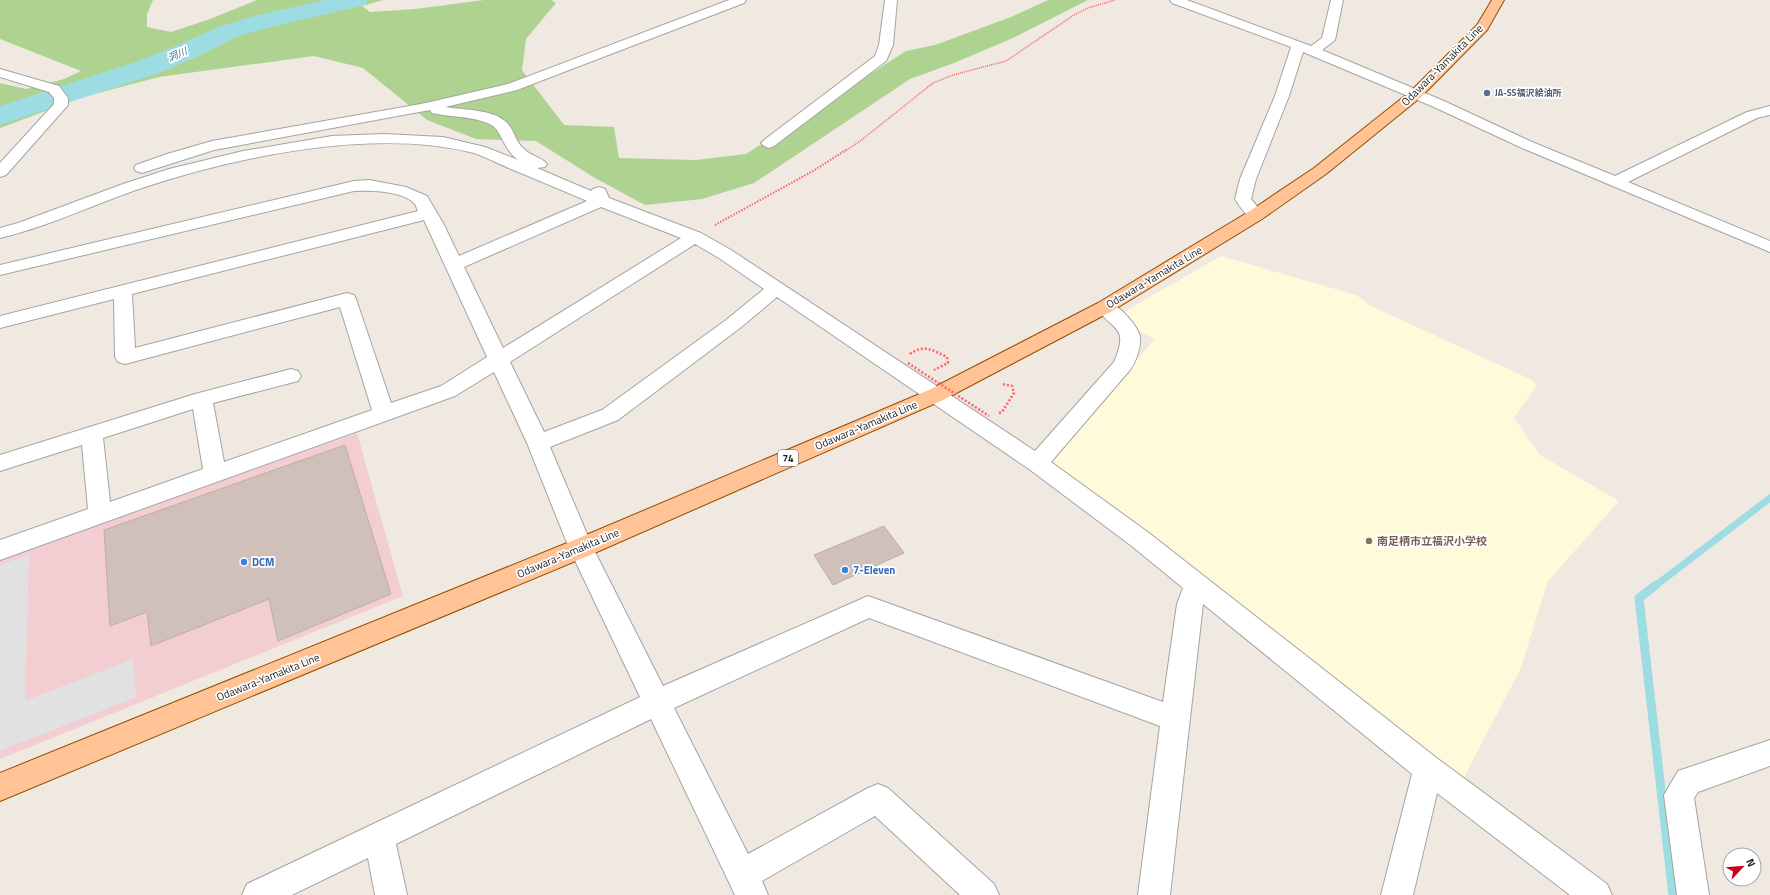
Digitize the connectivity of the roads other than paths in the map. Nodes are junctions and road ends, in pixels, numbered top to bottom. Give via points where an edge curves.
1 (740, 0) edge
2 (891, 0) edge
3 (1176, 0) edge
4 (1337, 0) edge
5 (1498, 0) edge
6 (1298, 45) junction
7 (1313, 51) junction
8 (0, 74) edge
9 (1416, 94) junction
10 (426, 107) junction
11 (1770, 110) edge
12 (769, 143) dead end
13 (0, 172) edge
14 (1615, 182) junction
15 (601, 201) junction
16 (428, 214) junction
17 (1256, 215) junction
18 (0, 225) edge
19 (0, 233) edge
20 (695, 237) junction
21 (1770, 247) edge
22 (453, 265) junction
23 (0, 270) edge
24 (775, 289) junction
25 (123, 290) junction
26 (1105, 307) junction
27 (0, 322) edge
28 (499, 360) junction
29 (291, 376) dead end
30 (935, 382) junction
31 (202, 398) junction
32 (384, 413) junction
33 (92, 434) junction
34 (538, 443) junction
35 (0, 463) edge
36 (1037, 463) junction
37 (215, 473) junction
38 (100, 515) junction
39 (580, 548) junction
40 (0, 550) edge
41 (1197, 584) junction
42 (657, 702) junction
43 (1175, 718) junction
44 (1770, 753) edge
45 (1428, 769) junction
46 (0, 787) edge
47 (379, 836) junction
48 (747, 885) edge
49 (258, 895) edge
50 (390, 895) edge
51 (983, 895) edge
52 (1154, 895) edge
53 (1397, 895) edge
54 (1596, 895) edge
55 (1693, 895) edge

1 - 10 street via 512,86
2 - 12 street via 886,45 881,58
3 - 6 street
4 - 7 street via 1328,40
5 - 9 main road, Odawara-Yamakita Line / 74 via 1482,27
6 - 7 street
6 - 17 street via 1282,96 1248,179 1243,199
7 - 9 street
8 - 13 street via 54,89 61,98 61,105
9 - 14 street
9 - 17 main road, Odawara-Yamakita Line / 74 via 1320,171
10 - 15 street via 491,118 502,126 516,151 588,185 600,193
10 - 18 street via 196,150 142,168
11 - 14 street via 1752,116
14 - 21 street
15 - 19 street via 480,150 464,146 443,142 384,139 339,141 250,154 175,172 24,227
15 - 20 street
15 - 22 street
16 - 22 street
16 - 23 street via 421,200 406,192 369,185 354,186
16 - 25 street
17 - 26 main road, Odawara-Yamakita Line / 74
20 - 24 street via 725,254
20 - 28 street
22 - 28 street
24 - 30 street via 904,367
24 - 34 street via 733,324 610,415
25 - 27 street
25 - 32 street via 125,357 347,299
26 - 30 main road, Odawara-Yamakita Line / 74
26 - 36 street via 1124,324 1132,339 1123,365
28 - 32 street via 448,392
28 - 34 street
29 - 31 street
30 - 36 street via 979,413
30 - 39 main road, Odawara-Yamakita Line / 74
31 - 33 street
31 - 37 street
32 - 37 street
33 - 35 street
33 - 38 street
34 - 39 street
36 - 41 street
37 - 38 street
38 - 40 street
39 - 42 street
39 - 46 main road, Odawara-Yamakita Line / 74
41 - 43 street via 1190,604
41 - 45 street
42 - 43 street via 868,607
42 - 47 street
42 - 48 street
43 - 52 street
44 - 55 street via 1688,781 1679,794
45 - 53 street
45 - 54 street
47 - 49 street
47 - 50 street
48 - 51 street via 878,798

